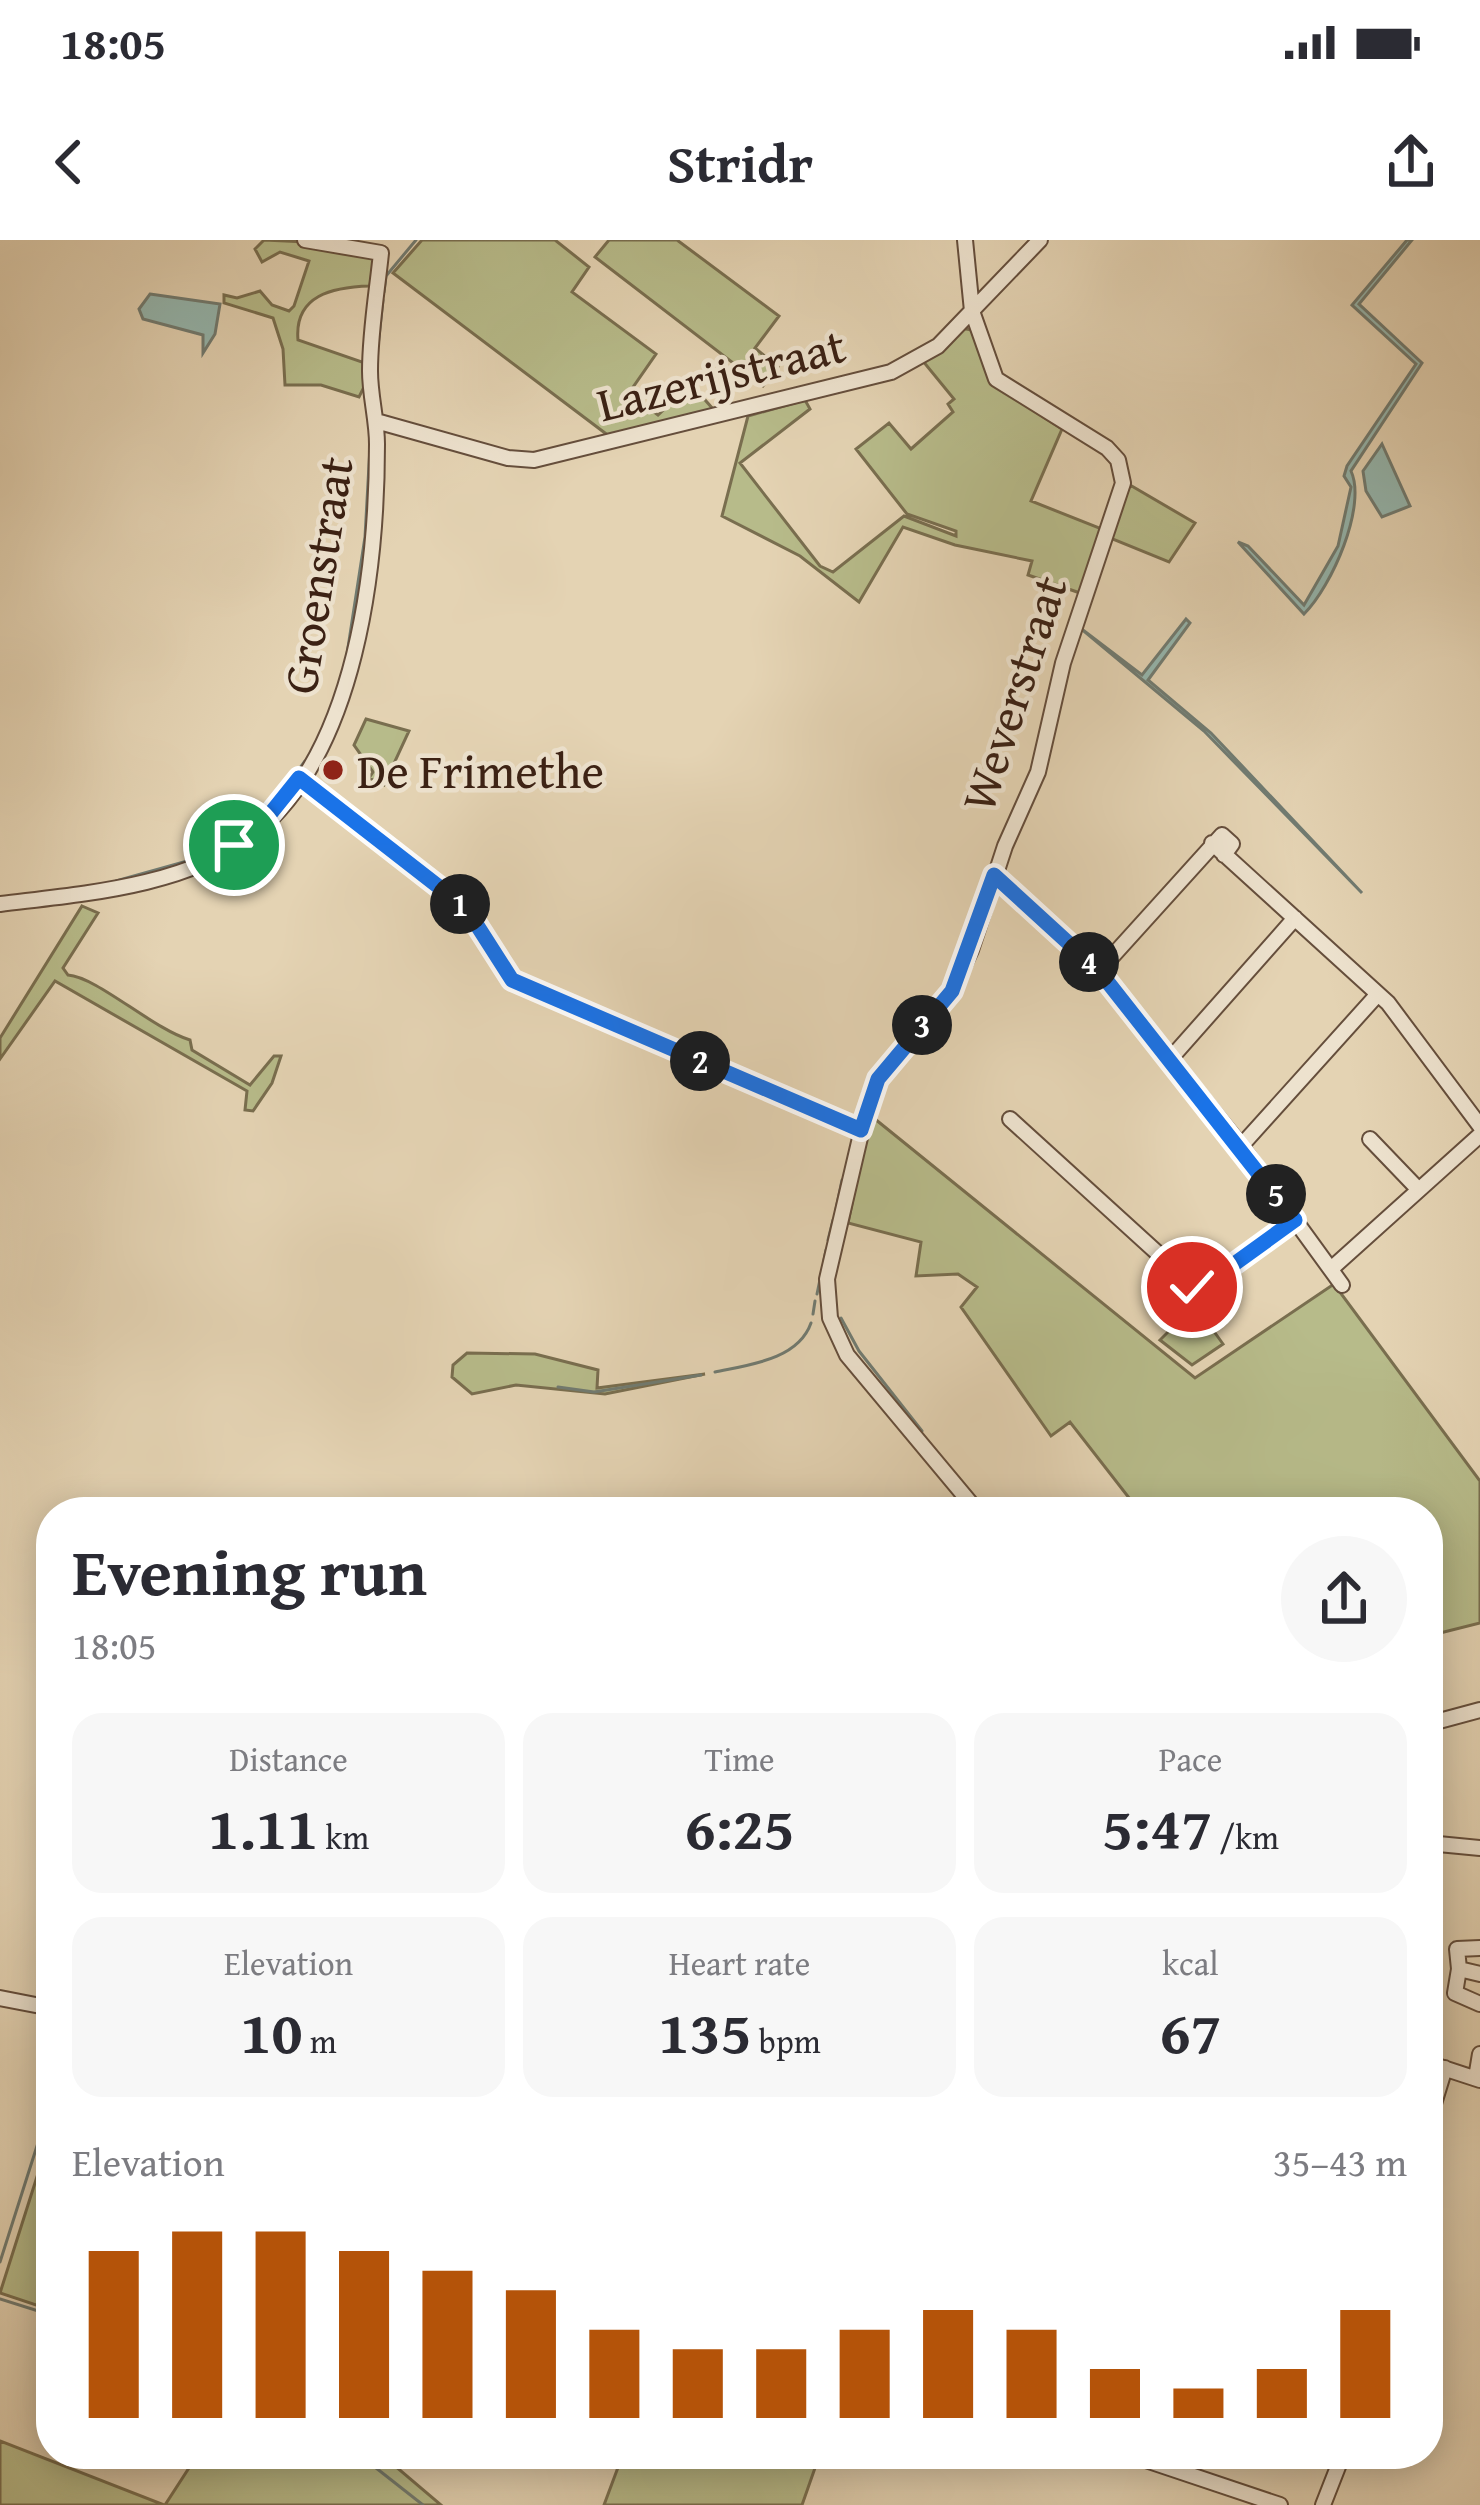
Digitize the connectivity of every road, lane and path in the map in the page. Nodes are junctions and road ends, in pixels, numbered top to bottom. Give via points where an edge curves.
1 (305, 240) edge
2 (965, 240) edge
3 (1040, 240) edge
4 (972, 310) junction
5 (376, 421) junction
6 (299, 778) junction
7 (994, 875) junction
8 (0, 904) edge
9 (1294, 918) junction
10 (1099, 971) junction
11 (1378, 994) junction
12 (1171, 1058) junction
13 (1010, 1119) dead end
14 (861, 1130) junction
15 (1480, 1131) edge
16 (1370, 1139) dead end
17 (1241, 1146) junction
18 (1418, 1189) junction
19 (1295, 1220) junction
20 (1330, 1269) junction
21 (1342, 1285) dead end
22 (965, 1497) edge
23 (1480, 1710) edge
24 (1443, 1720) edge
25 (1443, 1844) edge
26 (1480, 1848) edge
27 (1480, 1948) edge
28 (1459, 1970) junction
29 (1480, 1974) edge
30 (0, 1998) edge
31 (1480, 2004) edge
32 (36, 2005) edge
33 (1480, 2054) edge
34 (1445, 2068) joint
35 (1443, 2074) edge
36 (1478, 2079) edge
37 (1173, 2469) edge
38 (1337, 2469) edge
39 (1280, 2505) edge
40 (1323, 2505) edge

1 - 5 street, Groenstraat via 381,253 370,364
2 - 4 street, Weverstraat
3 - 4 street, Lazerijstraat
4 - 5 street, Lazerijstraat via 938,346 891,372 534,460
4 - 7 street, Weverstraat via 996,379 1107,448 1123,472 1038,772
5 - 6 street, Groenstraat via 376,511 352,661 326,742
6 - 8 street, Groenstraat via 254,834 205,860 103,889
6 - 14 street via 466,908 512,980
7 - 10 street
7 - 14 street, Weverstraat via 952,991 878,1079
9 - 10 street via 1224,855 1232,844 1222,835
9 - 11 street
9 - 12 street
10 - 12 street
11 - 15 street
11 - 17 street
12 - 17 street
13 - 19 street via 1192,1287
14 - 22 street, Weverstraat via 827,1279 830,1318 847,1355
15 - 18 street
16 - 18 street
17 - 19 street
18 - 20 street
19 - 20 street
20 - 21 street
23 - 24 street
25 - 26 street
27 - 28 street via 1457,1949
28 - 29 street
28 - 31 street via 1455,1993
30 - 32 street
33 - 36 street
34 - 35 street
34 - 36 street
37 - 39 street
38 - 40 street

